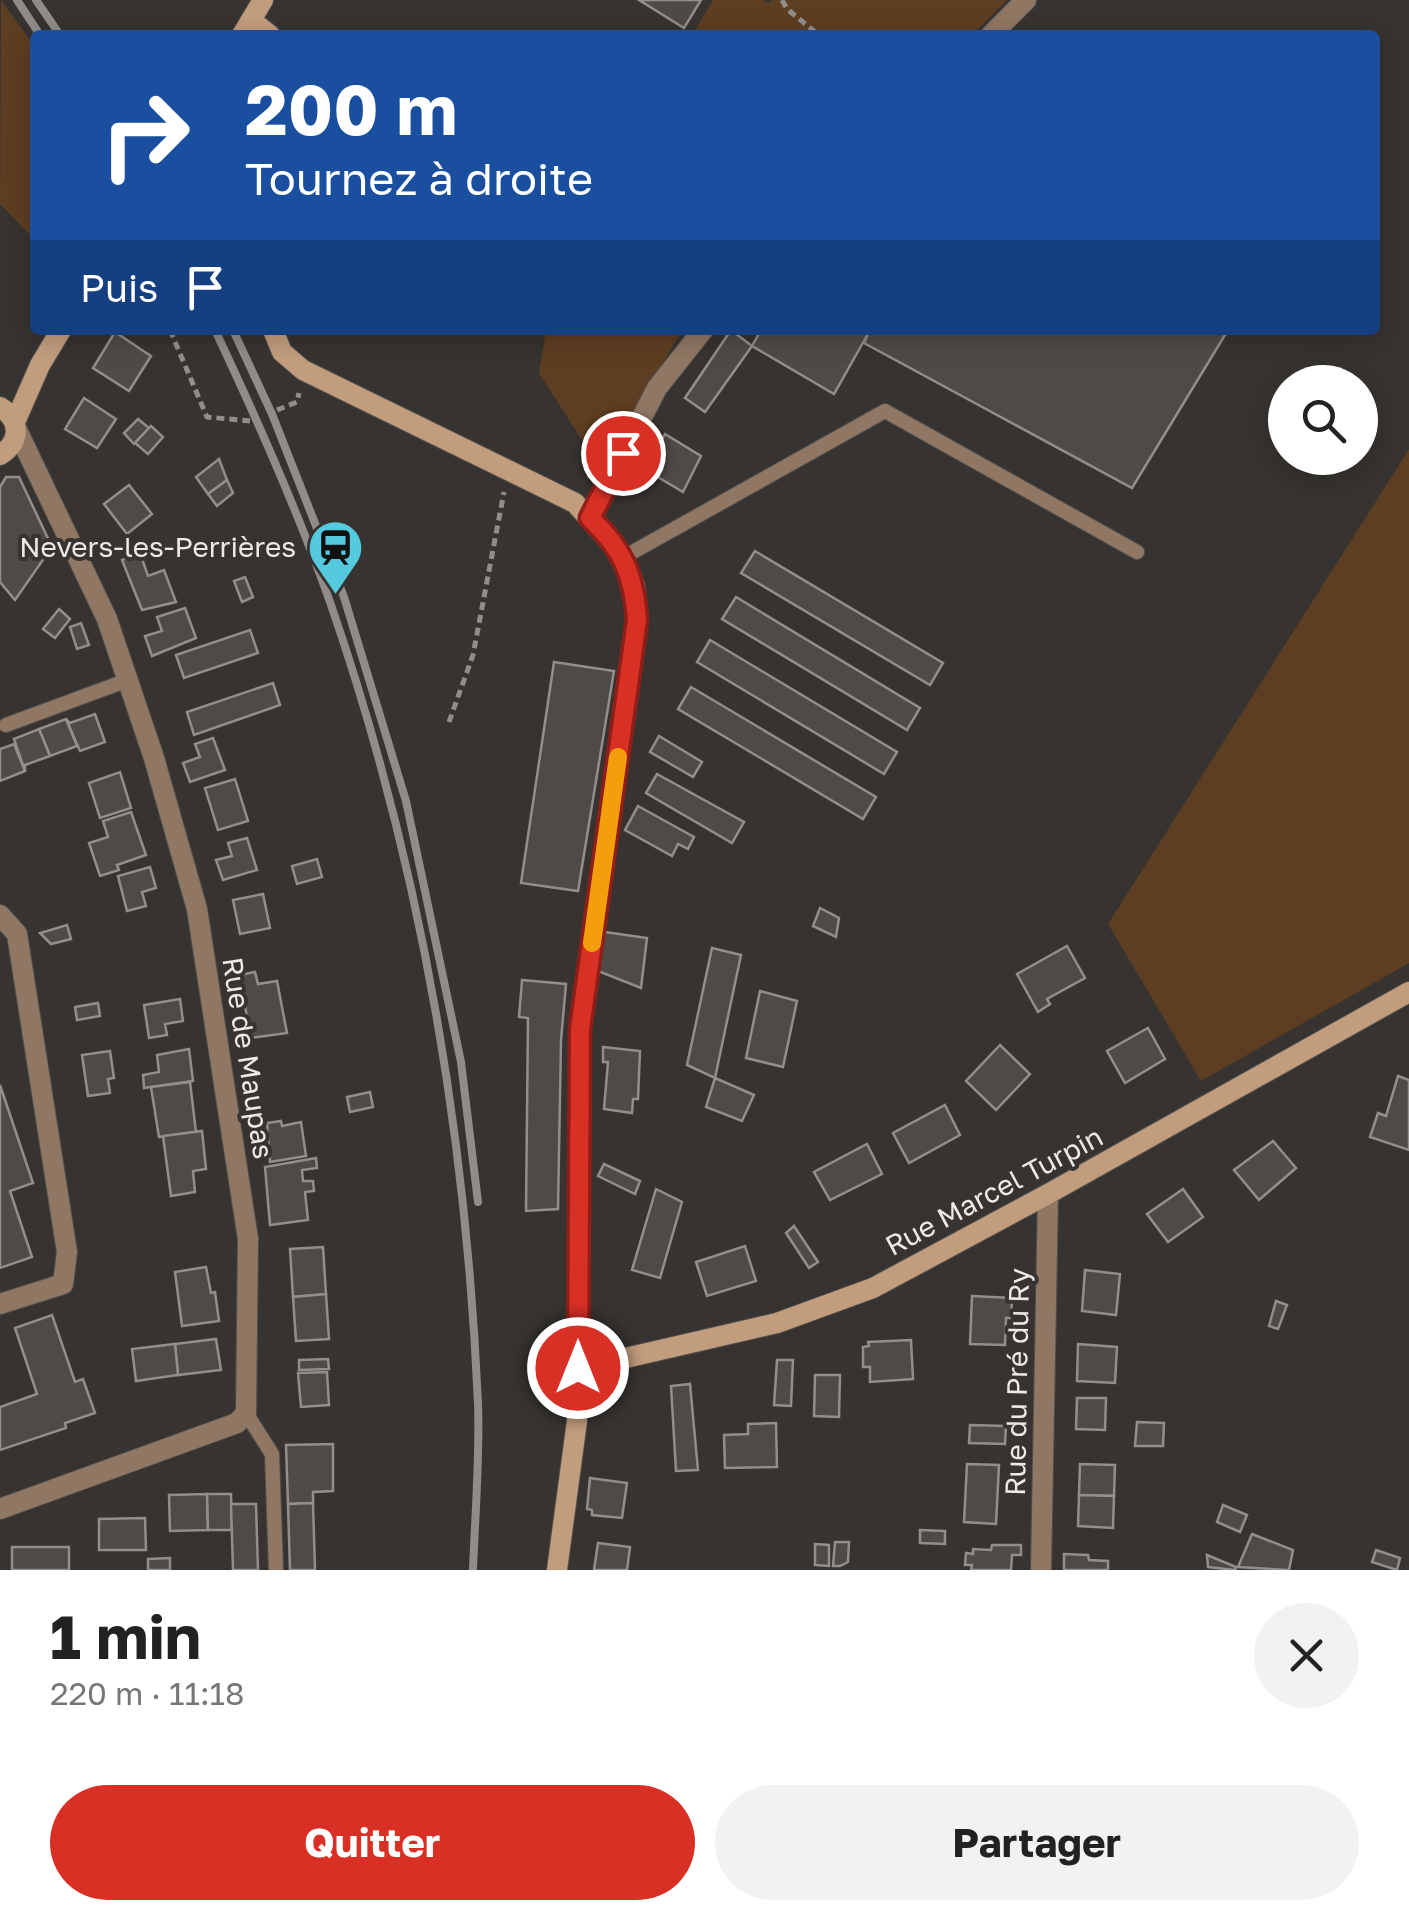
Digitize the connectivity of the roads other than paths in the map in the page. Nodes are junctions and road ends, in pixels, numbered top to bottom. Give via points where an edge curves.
1 (263, 0) edge
2 (1026, 0) edge
3 (246, 28) edge
4 (997, 30) edge
5 (58, 335) edge
6 (275, 335) edge
7 (699, 335) edge
8 (8, 415) edge
9 (2, 455) edge
10 (40, 475) junction
11 (590, 518) junction
12 (1137, 552) dead end
13 (624, 557) junction
14 (128, 680) junction
15 (6, 725) dead end
16 (0, 914) edge
17 (1409, 992) edge
18 (1048, 1194) junction
19 (0, 1304) edge
20 (578, 1368) junction
21 (246, 1413) junction
22 (0, 1508) edge
23 (276, 1570) edge
24 (557, 1570) edge
25 (1041, 1570) edge

1 - 3 street
2 - 4 street
5 - 8 street
6 - 11 street via 282,352 303,370 575,504
7 - 11 street via 656,388
8 - 9 street via 14,443
8 - 10 street, Rue de Maupas
9 - 10 street
10 - 14 street, Rue de Maupas via 108,619
11 - 13 street
12 - 13 lane via 885,411
13 - 20 street via 637,620 580,1029
14 - 15 lane
14 - 21 street, Rue de Maupas via 197,910 248,1239
16 - 19 street via 17,934 67,1252 63,1284
17 - 18 street, Rue Marcel Turpin
18 - 20 street, Rue Marcel Turpin via 872,1288 777,1323
18 - 25 street, Rue du Pré du Ry
20 - 24 street
21 - 22 street via 238,1423
21 - 23 lane via 272,1454

